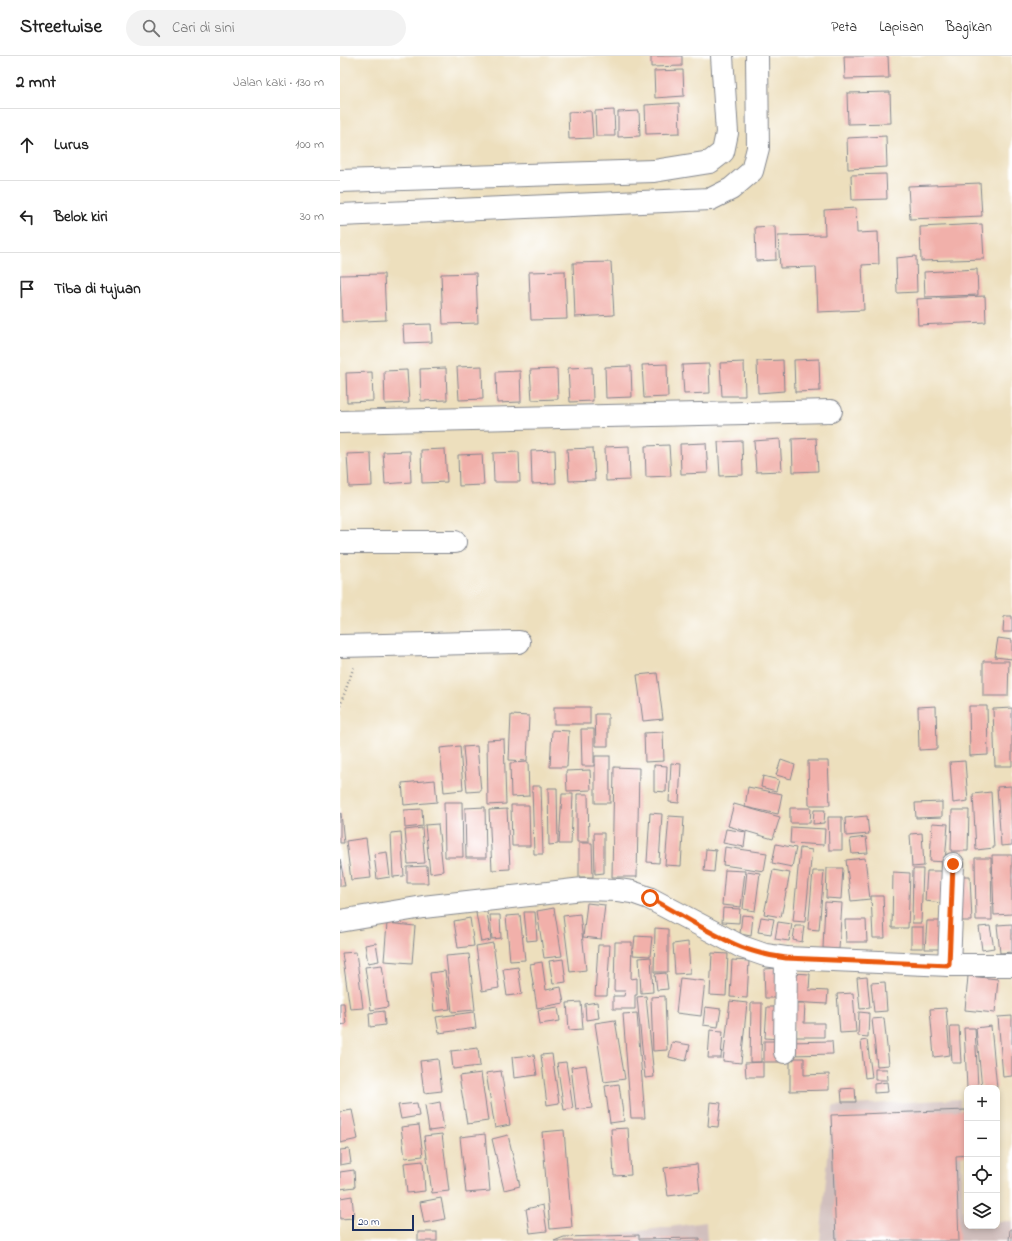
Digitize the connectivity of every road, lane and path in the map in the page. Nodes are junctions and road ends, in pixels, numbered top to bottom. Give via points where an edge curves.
1 (722, 56) edge
2 (757, 56) edge
3 (723, 152) junction
4 (752, 171) junction
5 (340, 181) edge
6 (340, 215) edge
7 (830, 411) dead end
8 (340, 422) edge
9 (340, 542) edge
10 (455, 542) dead end
11 (519, 642) dead end
12 (349, 646) edge
13 (340, 706) edge
14 (953, 864) dead end
15 (340, 921) edge
16 (786, 958) junction
17 (949, 965) junction
18 (1012, 965) edge
19 (785, 1052) dead end

1 - 3 street via 727,133
2 - 4 street via 758,148
3 - 4 street
3 - 5 street via 710,162 654,171
4 - 6 street via 731,188 711,199
7 - 8 street
9 - 10 street
11 - 12 street
12 - 13 path via 353,669
14 - 17 street
15 - 16 street via 430,906 575,890 618,890 650,898 742,947
16 - 17 street
16 - 19 street
17 - 18 street

